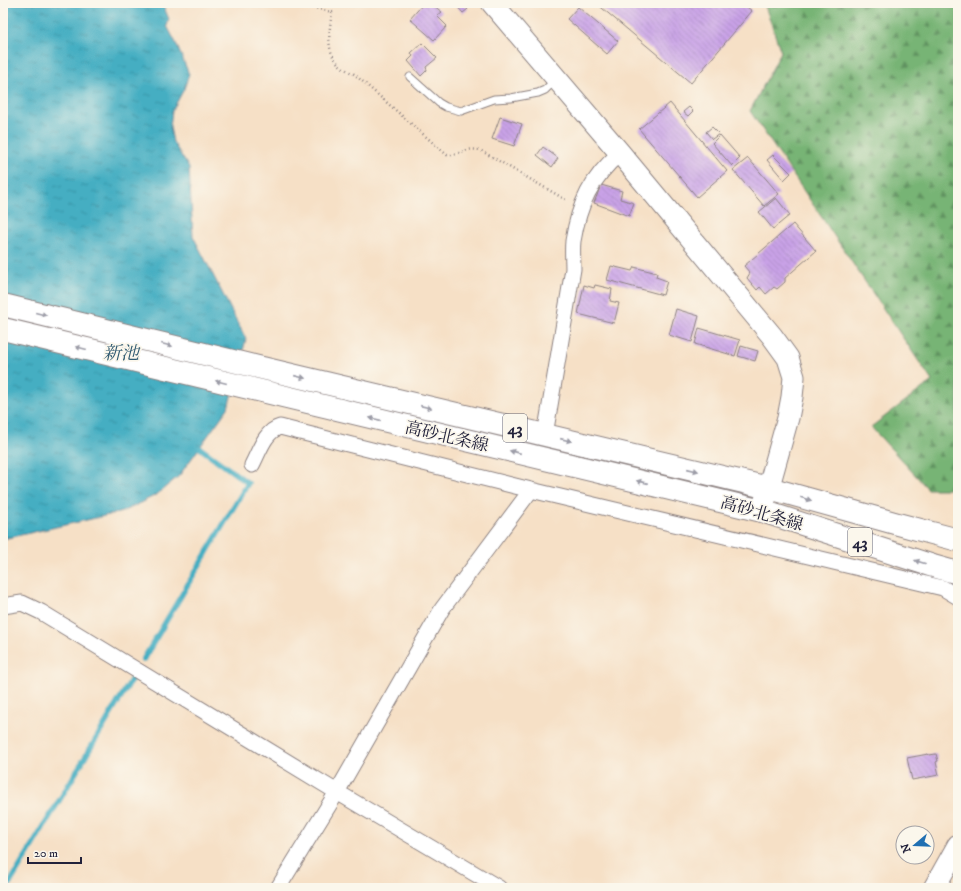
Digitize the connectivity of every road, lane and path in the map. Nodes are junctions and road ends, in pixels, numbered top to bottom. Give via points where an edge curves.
1 (294, 3) edge
2 (492, 3) edge
3 (410, 77) dead end
4 (557, 79) junction
5 (620, 153) junction
6 (581, 209) junction
7 (3, 305) edge
8 (3, 329) edge
9 (545, 435) junction
10 (252, 465) dead end
11 (769, 488) junction
12 (531, 490) junction
13 (762, 511) junction
14 (958, 540) edge
15 (958, 573) edge
16 (958, 598) edge
17 (3, 606) edge
18 (337, 792) junction
19 (957, 851) edge
20 (278, 888) edge
21 (499, 888) edge
22 (934, 888) edge

1 - 6 path via 332,12 329,48 335,61 354,74 447,155 452,156 472,148 480,150
2 - 4 street
3 - 4 lane via 439,103 461,111 494,99 538,93
4 - 5 street
5 - 6 street via 597,176
5 - 11 street via 788,358 794,377 792,397
6 - 9 street via 573,242 573,269
7 -> 9 main road, 高砂北条線 / 43
13 -> 8 main road, 高砂北条線 / 43
9 -> 11 main road, 高砂北条線 / 43
10 - 12 street via 268,434 280,427
11 - 13 street
11 -> 14 main road, 高砂北条線 / 43
12 - 16 street via 944,588
12 - 18 street via 442,609
15 -> 13 main road, 高砂北条線 / 43
17 - 18 street via 22,603 41,612
18 - 20 street
18 - 21 street
19 - 22 street

